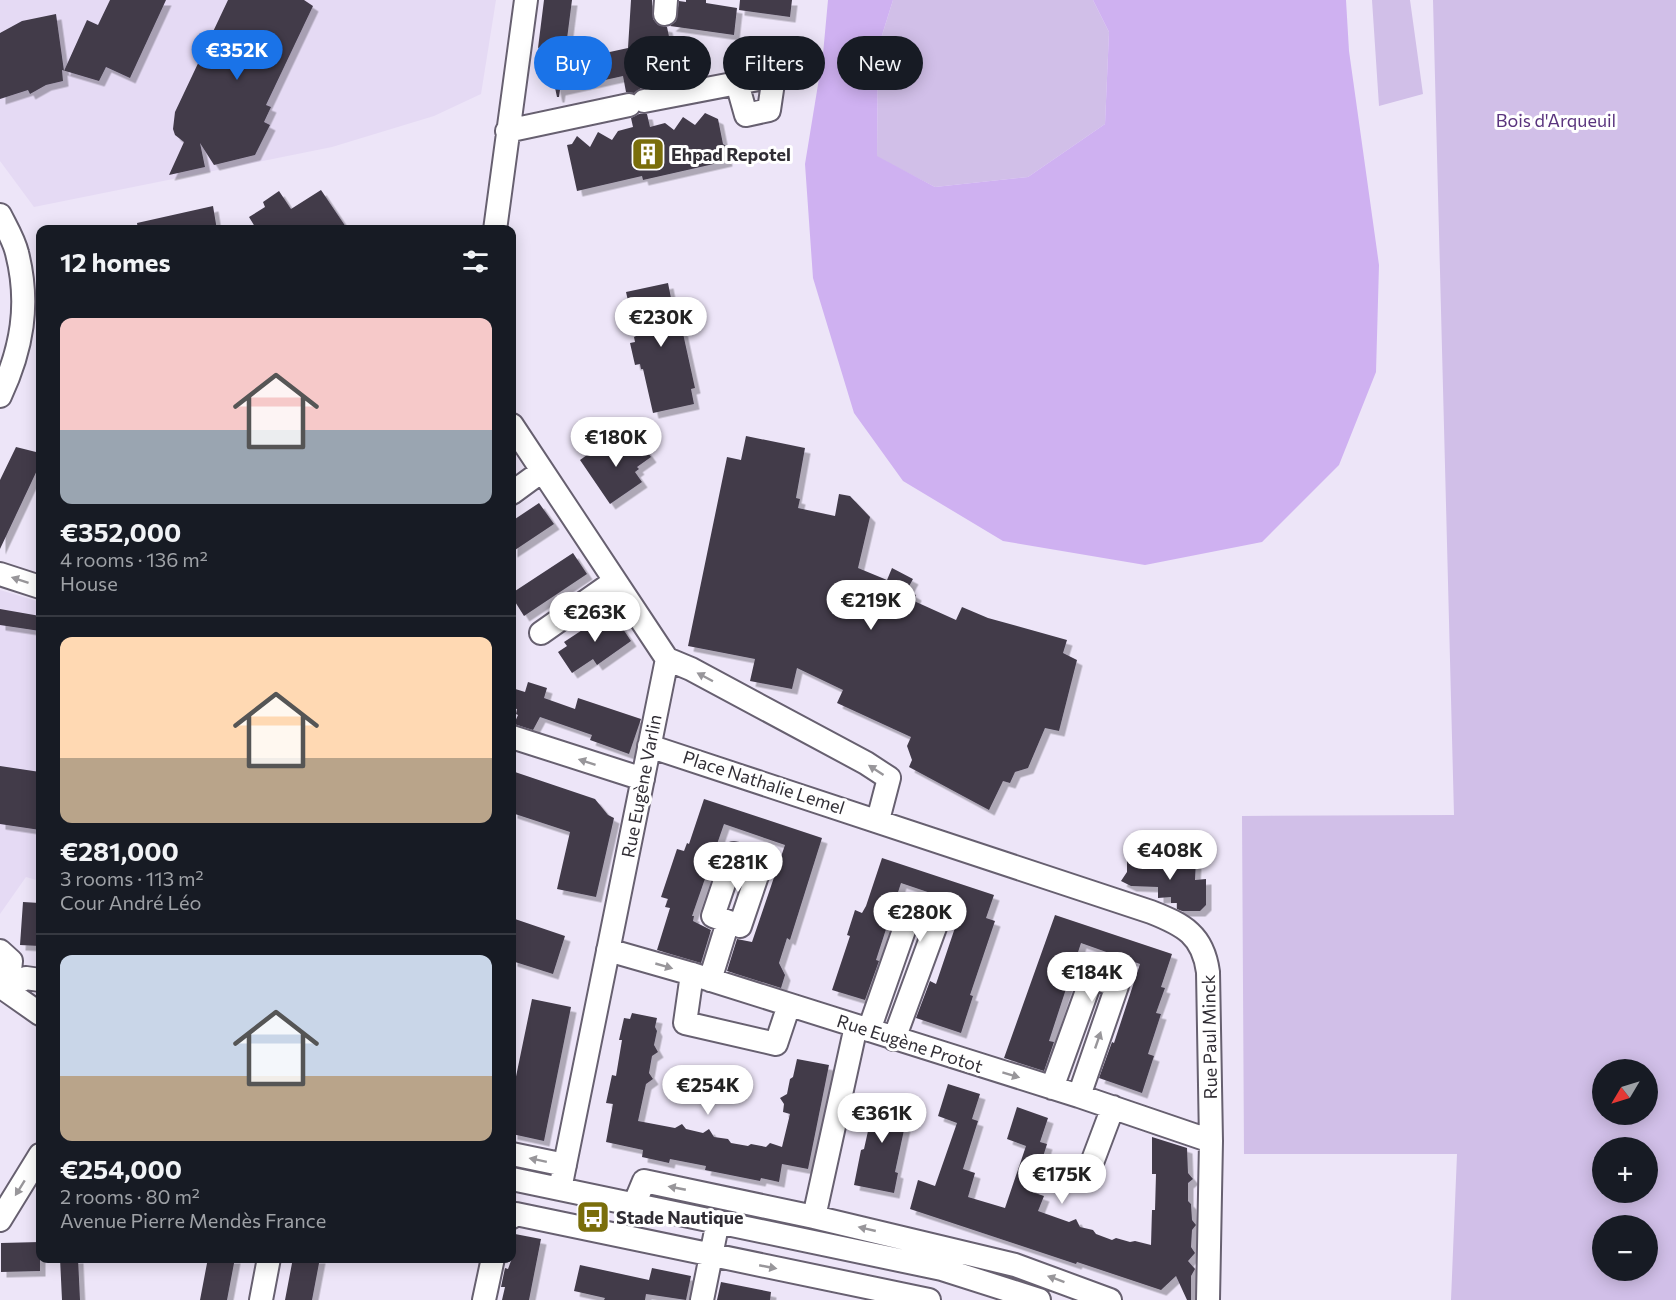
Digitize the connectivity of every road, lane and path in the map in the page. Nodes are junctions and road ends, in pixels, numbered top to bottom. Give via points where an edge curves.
1 (526, 0) edge
2 (723, 86) edge
3 (507, 131) junction
4 (0, 215) edge
5 (496, 225) edge
6 (0, 396) edge
7 (516, 431) edge
8 (542, 471) junction
9 (516, 490) edge
10 (0, 574) edge
11 (615, 581) junction
12 (36, 586) edge
13 (541, 633) dead end
14 (667, 659) junction
15 (516, 738) edge
16 (650, 746) junction
17 (643, 779) junction
18 (878, 820) junction
19 (728, 922) dead end
20 (608, 950) junction
21 (0, 951) edge
22 (701, 977) junction
23 (36, 979) edge
24 (2, 988) edge
25 (789, 1005) junction
26 (36, 1011) edge
27 (862, 1028) junction
28 (894, 1039) junction
29 (1052, 1088) junction
30 (1079, 1096) junction
31 (1113, 1107) junction
32 (1211, 1141) junction
33 (516, 1155) edge
34 (36, 1162) edge
35 (565, 1166) junction
36 (1090, 1168) dead end
37 (516, 1180) edge
38 (560, 1189) junction
39 (634, 1205) junction
40 (516, 1215) edge
41 (814, 1217) junction
42 (0, 1220) edge
43 (718, 1221) junction
44 (711, 1255) junction
45 (268, 1263) edge
46 (492, 1263) edge
47 (261, 1300) edge
48 (484, 1300) edge
49 (702, 1300) edge
50 (928, 1300) edge
51 (1040, 1300) edge
52 (1110, 1300) edge
53 (1208, 1300) edge

1 - 3 street
2 - 3 street
3 - 5 street
4 - 6 street via 17,251 24,293 21,339
7 - 8 street
8 - 9 street
8 - 11 street
12 -> 10 street
11 - 13 street
11 - 14 street
14 - 16 street, Rue Eugène Varlin
18 -> 14 street via 889,778
17 -> 15 street
16 - 17 street, Rue Eugène Varlin
16 - 18 street, Place Nathalie Lemel
17 - 20 street, Rue Eugène Varlin
18 - 32 street, Rue Paul Minck via 1151,912 1178,923 1194,935 1206,955 1209,972
19 - 22 street
20 -> 22 street, Rue Eugène Protot
20 - 35 street, Rue Eugène Varlin
21 - 24 street via 11,961
22 - 25 street, Rue Eugène Protot
22 - 25 street via 685,1023 776,1044
23 - 24 street via 26,978
24 - 26 street
25 - 27 street, Rue Eugène Protot
27 - 28 street, Rue Eugène Protot
27 - 28 street via 910,914 937,922
27 - 41 street
28 -> 29 street, Rue Eugène Protot
29 - 30 street, Rue Eugène Protot
30 -> 29 street via 1117,986 1092,977
30 - 31 street, Rue Eugène Protot
31 - 32 street, Rue Eugène Protot
31 - 36 street
32 - 53 street, Rue Paul Minck
35 -> 33 street
34 -> 42 street
35 - 38 street, Rue Eugène Varlin
37 - 38 street
38 - 39 street
41 -> 39 street via 644,1181
39 - 43 street
40 - 44 street
52 -> 41 street via 1015,1265
43 - 44 street
43 - 51 street via 942,1269
44 - 49 street
44 -> 50 street
45 - 47 street
46 - 48 street

